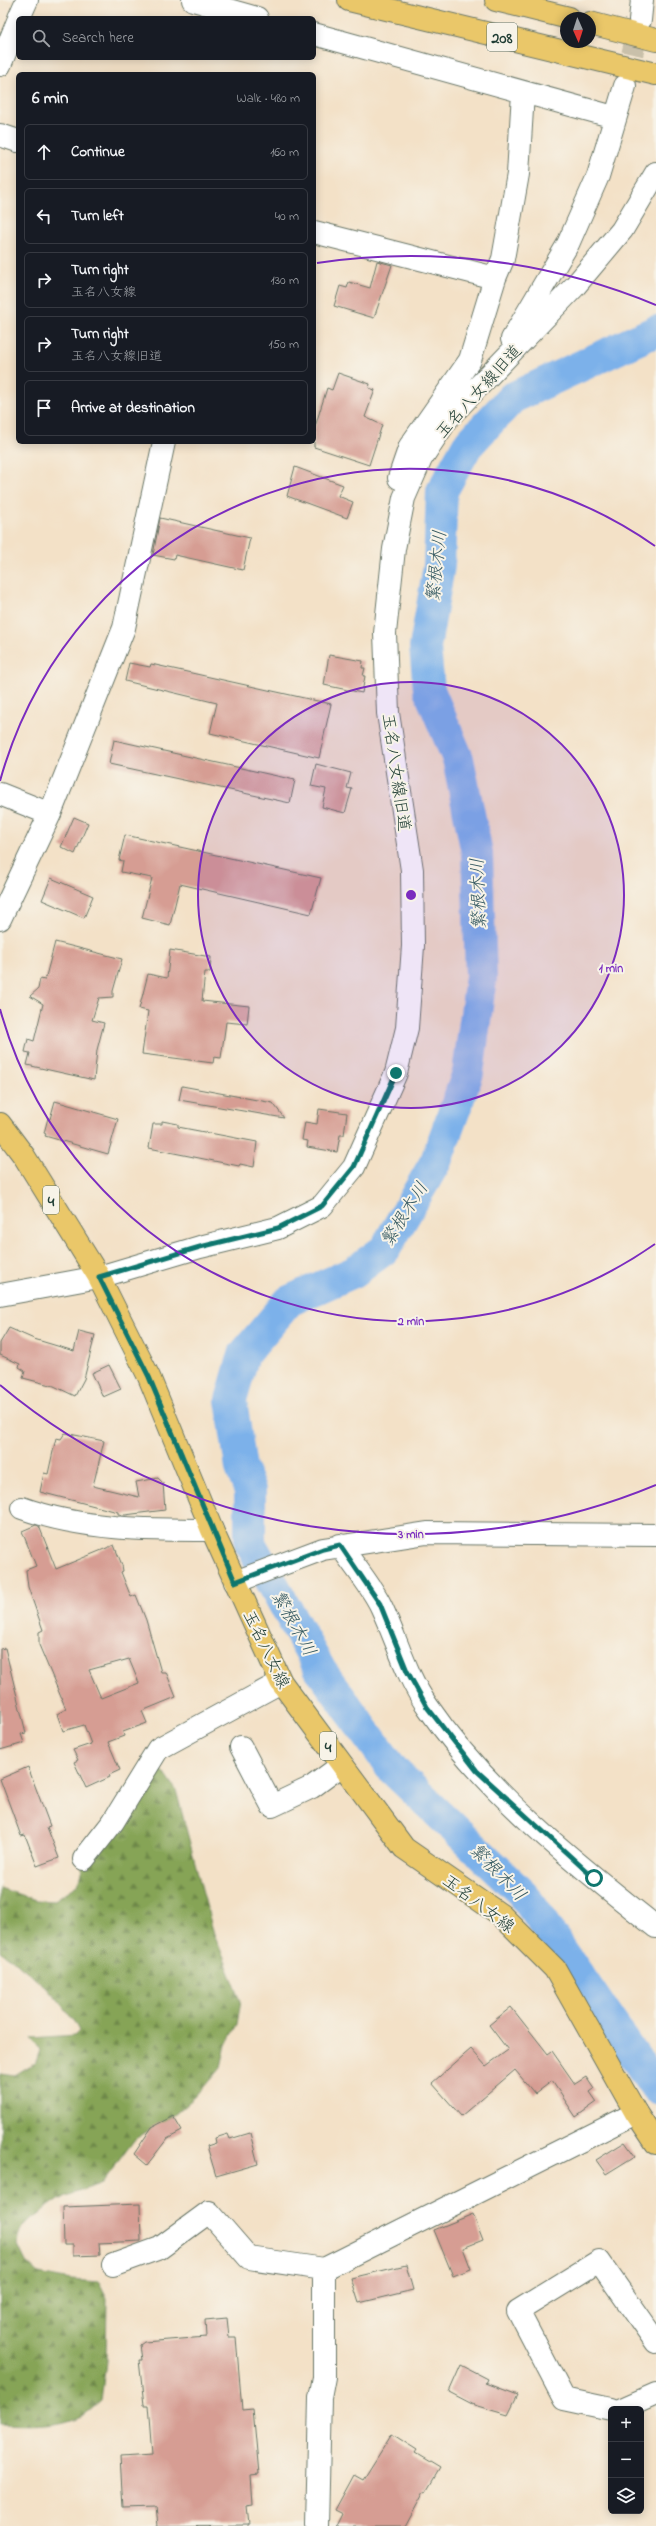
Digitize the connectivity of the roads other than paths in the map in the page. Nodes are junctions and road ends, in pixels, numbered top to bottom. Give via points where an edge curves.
1 (27, 0) edge
2 (193, 0) edge
3 (349, 0) edge
4 (496, 0) edge
5 (20, 16) edge
6 (250, 16) edge
7 (560, 16) edge
8 (596, 25) edge
9 (16, 26) edge
10 (316, 35) edge
11 (656, 40) edge
12 (0, 64) edge
13 (656, 74) edge
14 (624, 86) tunnel mouth
15 (523, 93) junction
16 (614, 117) junction
17 (0, 135) edge
18 (16, 140) edge
19 (656, 173) edge
20 (316, 233) edge
21 (495, 278) junction
22 (495, 369) junction
23 (164, 444) edge
24 (404, 498) junction
25 (0, 794) edge
26 (50, 814) junction
27 (0, 919) edge
28 (0, 1124) edge
29 (99, 1277) junction
30 (0, 1294) edge
31 (22, 1508) dead end
32 (212, 1530) junction
33 (656, 1535) edge
34 (332, 1547) junction
35 (244, 1579) junction
36 (281, 1682) junction
37 (241, 1747) dead end
38 (342, 1765) junction
39 (84, 1859) dead end
40 (656, 1927) edge
41 (636, 2113) junction
42 (656, 2143) edge
43 (113, 2265) dead end
44 (324, 2269) junction
45 (656, 2342) edge
46 (656, 2394) edge
47 (629, 2406) edge
48 (608, 2408) edge
49 (317, 2526) edge

1 - 5 street
2 - 6 street
3 - 13 main road, 208
4 - 7 main road, 208
8 - 11 main road
9 - 12 street
10 - 15 street
14 - 16 street
15 - 16 street
15 - 21 street via 518,174 504,259
16 - 22 street via 598,176 568,244
17 - 18 street
19 - 22 street, 玉名八女線旧道 via 622,230 575,286
20 - 21 street
21 - 24 street via 470,360 410,446 396,487
22 - 24 street, 玉名八女線旧道 via 448,418 421,459
23 - 26 street via 124,628
24 - 29 street, 玉名八女線旧道 via 394,549 385,633 388,713 412,870 413,946 407,1028 396,1073 354,1167 322,1206 278,1228 200,1247
25 - 26 street
26 - 27 street
28 - 29 main road, 玉名八女線 / 4 via 24,1156
29 - 30 street, 玉名八女線旧道
29 - 32 main road, 玉名八女線 / 4 via 149,1377
31 - 32 street via 86,1525 153,1530
32 - 35 main road, 玉名八女線 / 4
33 - 34 street via 427,1533
34 - 35 street
34 - 40 street via 380,1604 407,1671 427,1707 477,1771 594,1878
35 - 36 main road, 玉名八女線 / 4
36 - 38 main road, 玉名八女線 / 4
36 - 39 street via 158,1749 113,1822
37 - 38 street via 272,1806 312,1787
38 - 41 main road, 玉名八女線 / 4 via 404,1848 501,1915 555,1969
41 - 42 main road, 玉名八女線 / 4
41 - 44 street
43 - 44 street via 160,2248 209,2212 249,2258
44 - 49 street via 324,2378 320,2398
45 - 48 street via 599,2261 518,2311 564,2399
46 - 47 street

